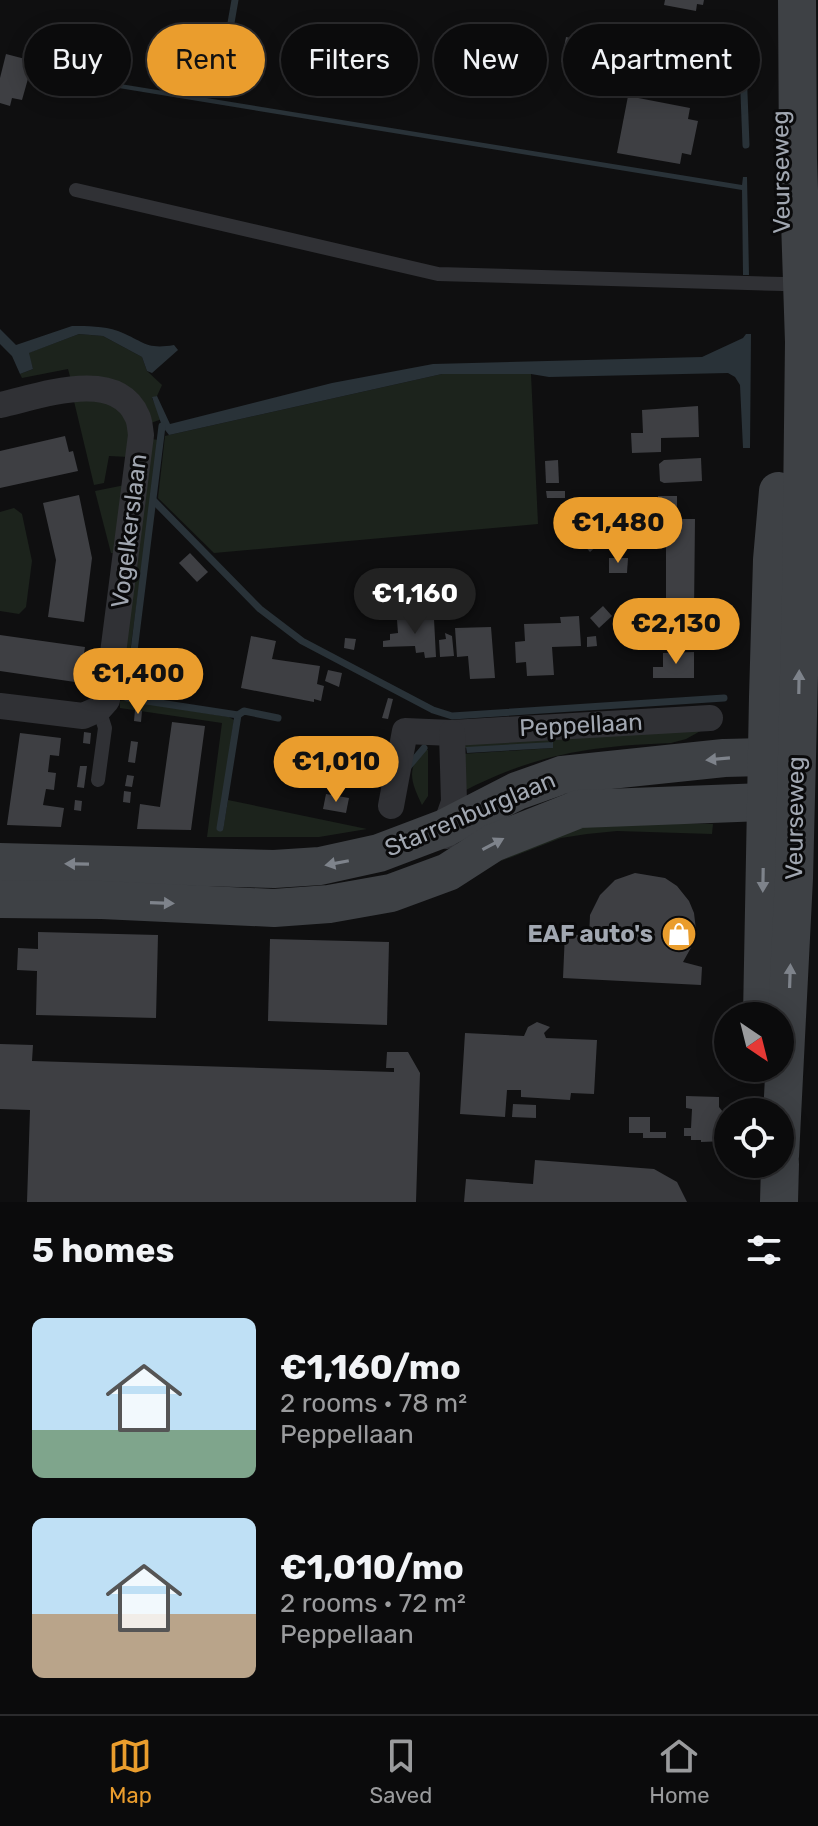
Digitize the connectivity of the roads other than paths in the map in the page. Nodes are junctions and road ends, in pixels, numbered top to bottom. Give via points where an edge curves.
1 (777, 0) edge
2 (797, 0) edge
3 (76, 190) dead end
4 (783, 284) junction
5 (0, 405) edge
6 (0, 707) edge
7 (99, 709) junction
8 (710, 718) dead end
9 (452, 733) junction
10 (794, 760) edge
11 (98, 780) dead end
12 (793, 801) edge
13 (391, 806) dead end
14 (445, 828) junction
15 (0, 862) edge
16 (448, 872) junction
17 (0, 899) edge
18 (764, 1002) edge
19 (784, 1098) edge
20 (760, 1178) edge
21 (780, 1178) edge
22 (760, 1202) edge
23 (779, 1202) edge

1 - 4 main road, Veurseweg
10 -> 2 main road, Veurseweg via 804,342
3 - 4 lane via 438,274
4 - 10 main road, Veurseweg via 784,423 773,548
5 - 7 street, Vogelkerslaan via 87,386 111,392 137,416 141,435 107,700
6 - 7 street via 83,716
7 - 11 lane, Vogelkerslaan via 105,728
8 - 9 street, Peppellaan
9 - 13 street, Peppellaan via 405,731
9 - 14 street via 454,802
10 - 12 main road, Veurseweg
10 -> 14 main road, Starrenburglaan via 724,758 562,775
16 -> 12 main road, Starrenburglaan via 493,843 579,809
12 -> 18 main road, Veurseweg
19 -> 12 main road, Veurseweg
14 -> 15 main road, Starrenburglaan via 379,853 320,866
14 - 16 street
17 -> 16 main road, Starrenburglaan via 274,908 391,893
20 - 22 main road
21 - 23 main road

